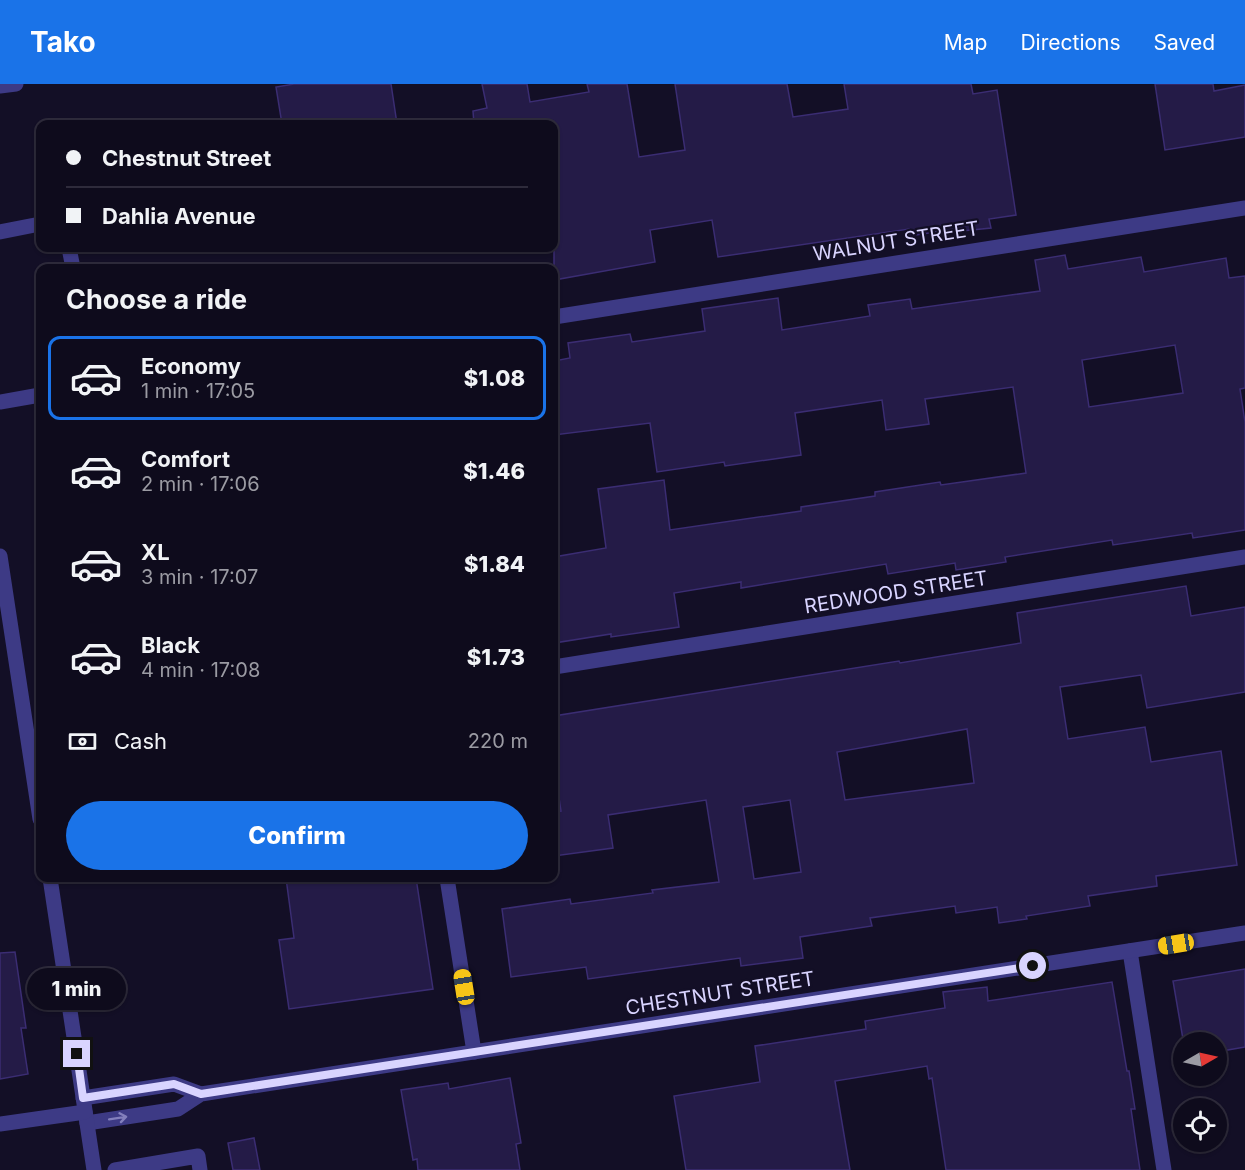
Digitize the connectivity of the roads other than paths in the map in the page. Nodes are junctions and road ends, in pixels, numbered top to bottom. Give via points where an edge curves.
1 (16, 84) edge
2 (0, 86) edge
3 (1245, 208) edge
4 (36, 225) edge
5 (0, 232) edge
6 (558, 315) edge
7 (36, 396) edge
8 (0, 402) edge
9 (0, 556) edge
10 (1245, 557) edge
11 (558, 667) edge
12 (36, 793) edge
13 (51, 882) edge
14 (448, 882) edge
15 (1245, 933) edge
16 (1130, 951) junction
17 (474, 1052) junction
18 (201, 1094) junction
19 (85, 1111) junction
20 (0, 1124) edge
21 (94, 1170) edge
22 (115, 1170) edge
23 (200, 1170) edge
24 (1164, 1170) edge

1 - 2 street
3 - 6 street, WALNUT STREET
4 - 5 street
7 - 8 street
9 - 12 street
10 - 11 street, REDWOOD STREET
13 - 19 street
14 - 17 street
15 - 16 street, CHESTNUT STREET
16 - 17 street, CHESTNUT STREET
16 - 24 street
17 - 18 street, CHESTNUT STREET
19 -> 18 street, CHESTNUT STREET via 178,1109
18 - 19 street, CHESTNUT STREET via 174,1084
19 - 20 street, CHESTNUT STREET
19 - 21 street
22 - 23 street via 198,1156

